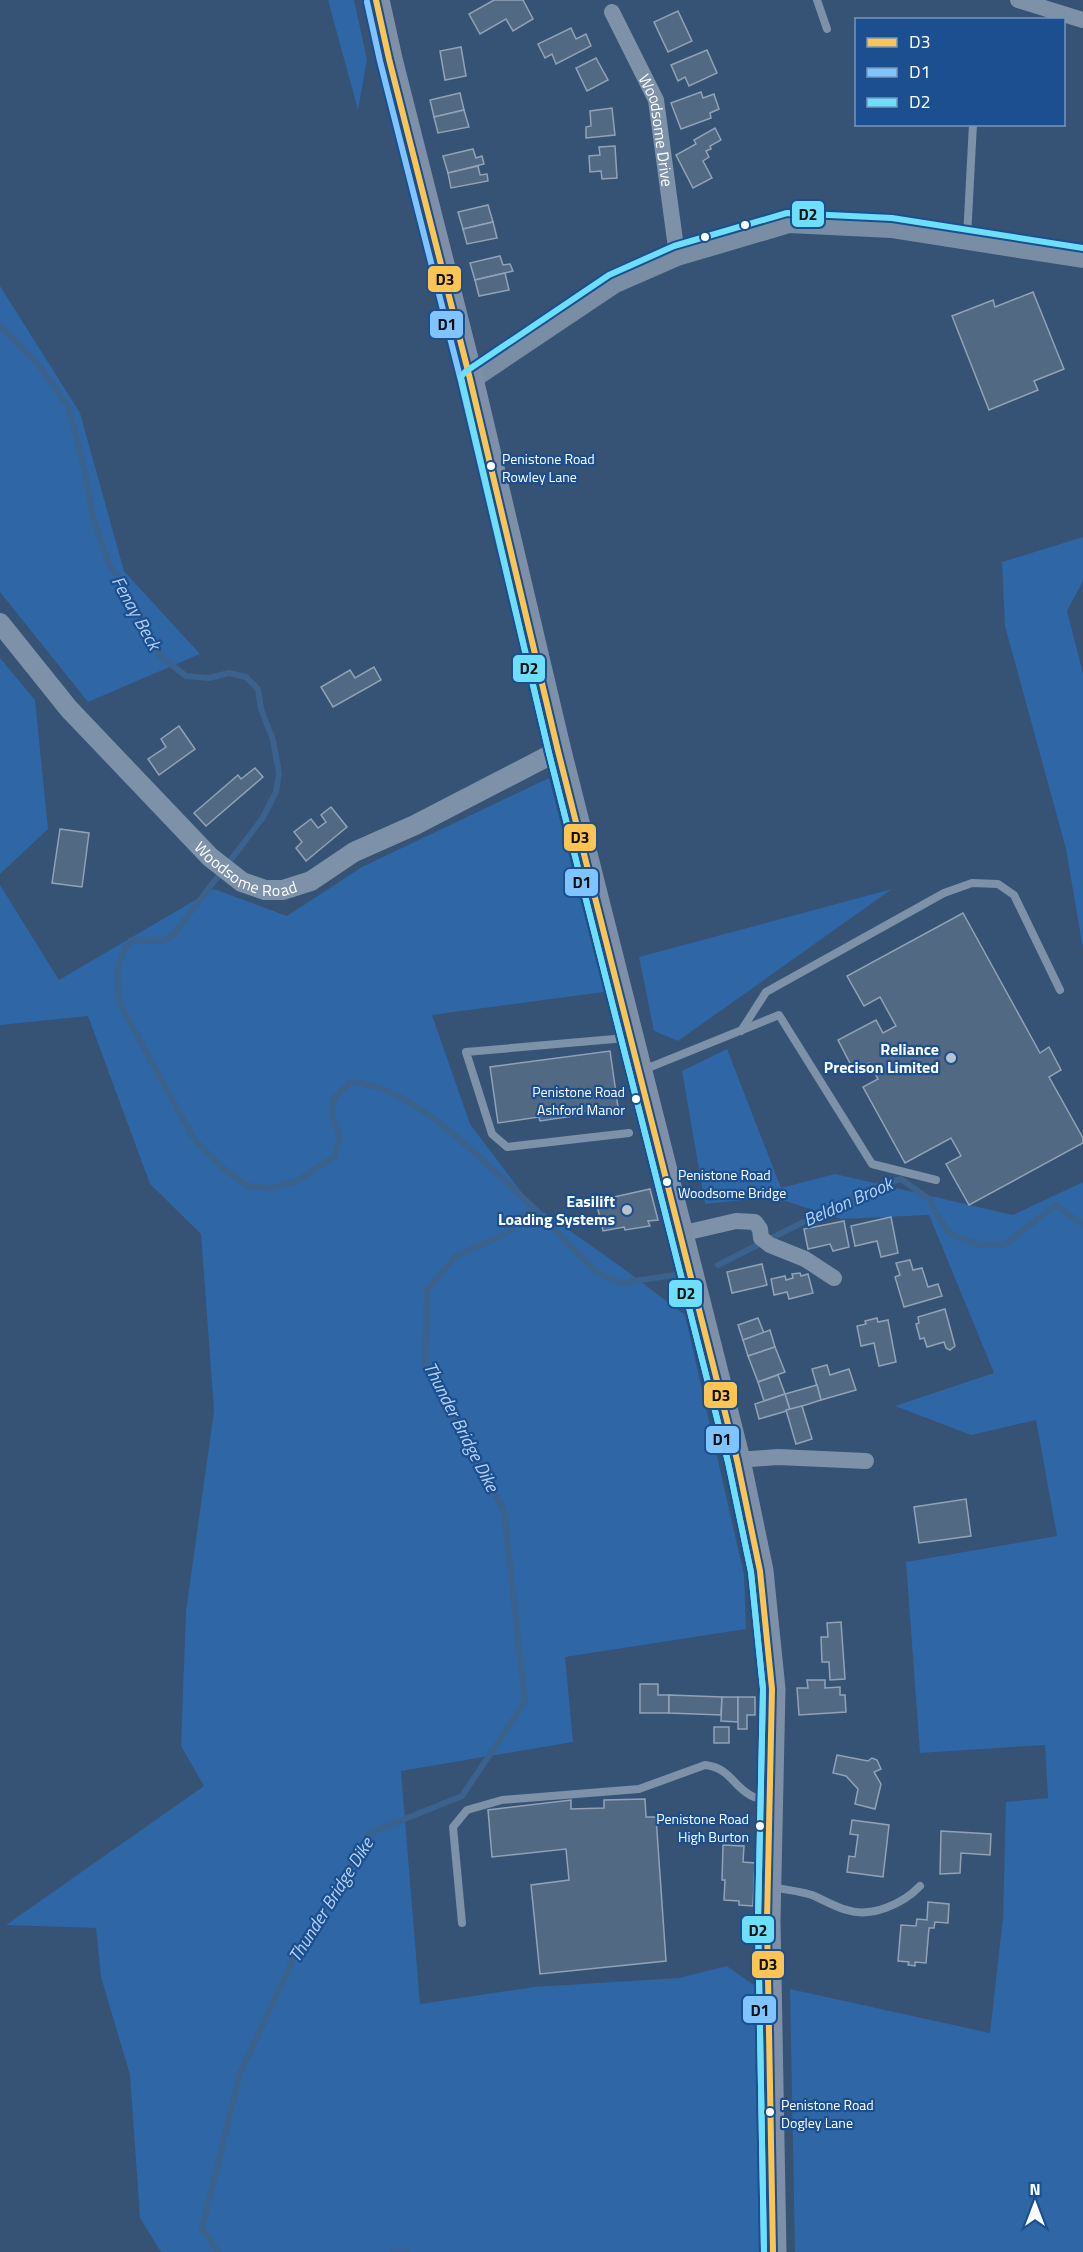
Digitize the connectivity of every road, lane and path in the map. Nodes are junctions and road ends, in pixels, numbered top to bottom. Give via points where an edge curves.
1 (376, 0) edge
2 (817, 0) edge
3 (1018, 0) edge
4 (612, 12) dead end
5 (1083, 20) edge
6 (827, 29) dead end
7 (973, 126) edge
8 (967, 237) junction
9 (677, 255) junction
10 (1083, 257) edge
11 (470, 379) junction
12 (0, 623) edge
13 (558, 751) junction
14 (1060, 990) dead end
15 (741, 1031) junction
16 (629, 1038) junction
17 (638, 1073) junction
18 (629, 1133) dead end
19 (936, 1180) dead end
20 (680, 1234) junction
21 (834, 1278) dead end
22 (736, 1460) junction
23 (866, 1461) dead end
24 (768, 1800) junction
25 (920, 1886) dead end
26 (767, 1887) junction
27 (462, 1923) dead end
28 (773, 2252) edge

1 - 11 highway
2 - 6 lane
3 - 5 street
4 - 9 street, Woodsome Drive via 656,100
7 - 8 lane
8 - 9 main road via 891,227 789,222
8 - 10 main road
9 - 11 main road via 613,283
11 - 13 highway
12 - 13 street, Woodsome Road via 69,709 210,857 242,882 265,890 283,890 311,881 354,852
13 - 16 highway
14 - 15 lane via 1014,895 998,884 972,883 944,893 766,992
15 - 17 lane
15 - 19 lane via 778,1015 872,1164
16 - 17 highway
16 - 18 lane via 466,1052 492,1134 507,1146
17 - 20 highway
20 - 21 street via 736,1221 755,1222 766,1242 805,1259
20 - 22 highway
22 - 23 street via 778,1457
22 - 24 highway via 760,1570 772,1689
24 - 26 highway
24 - 27 lane via 750,1796 726,1772 705,1765 639,1790 502,1800 468,1810 453,1827
25 - 26 lane via 912,1895 875,1911 850,1911 813,1896
26 - 28 highway

